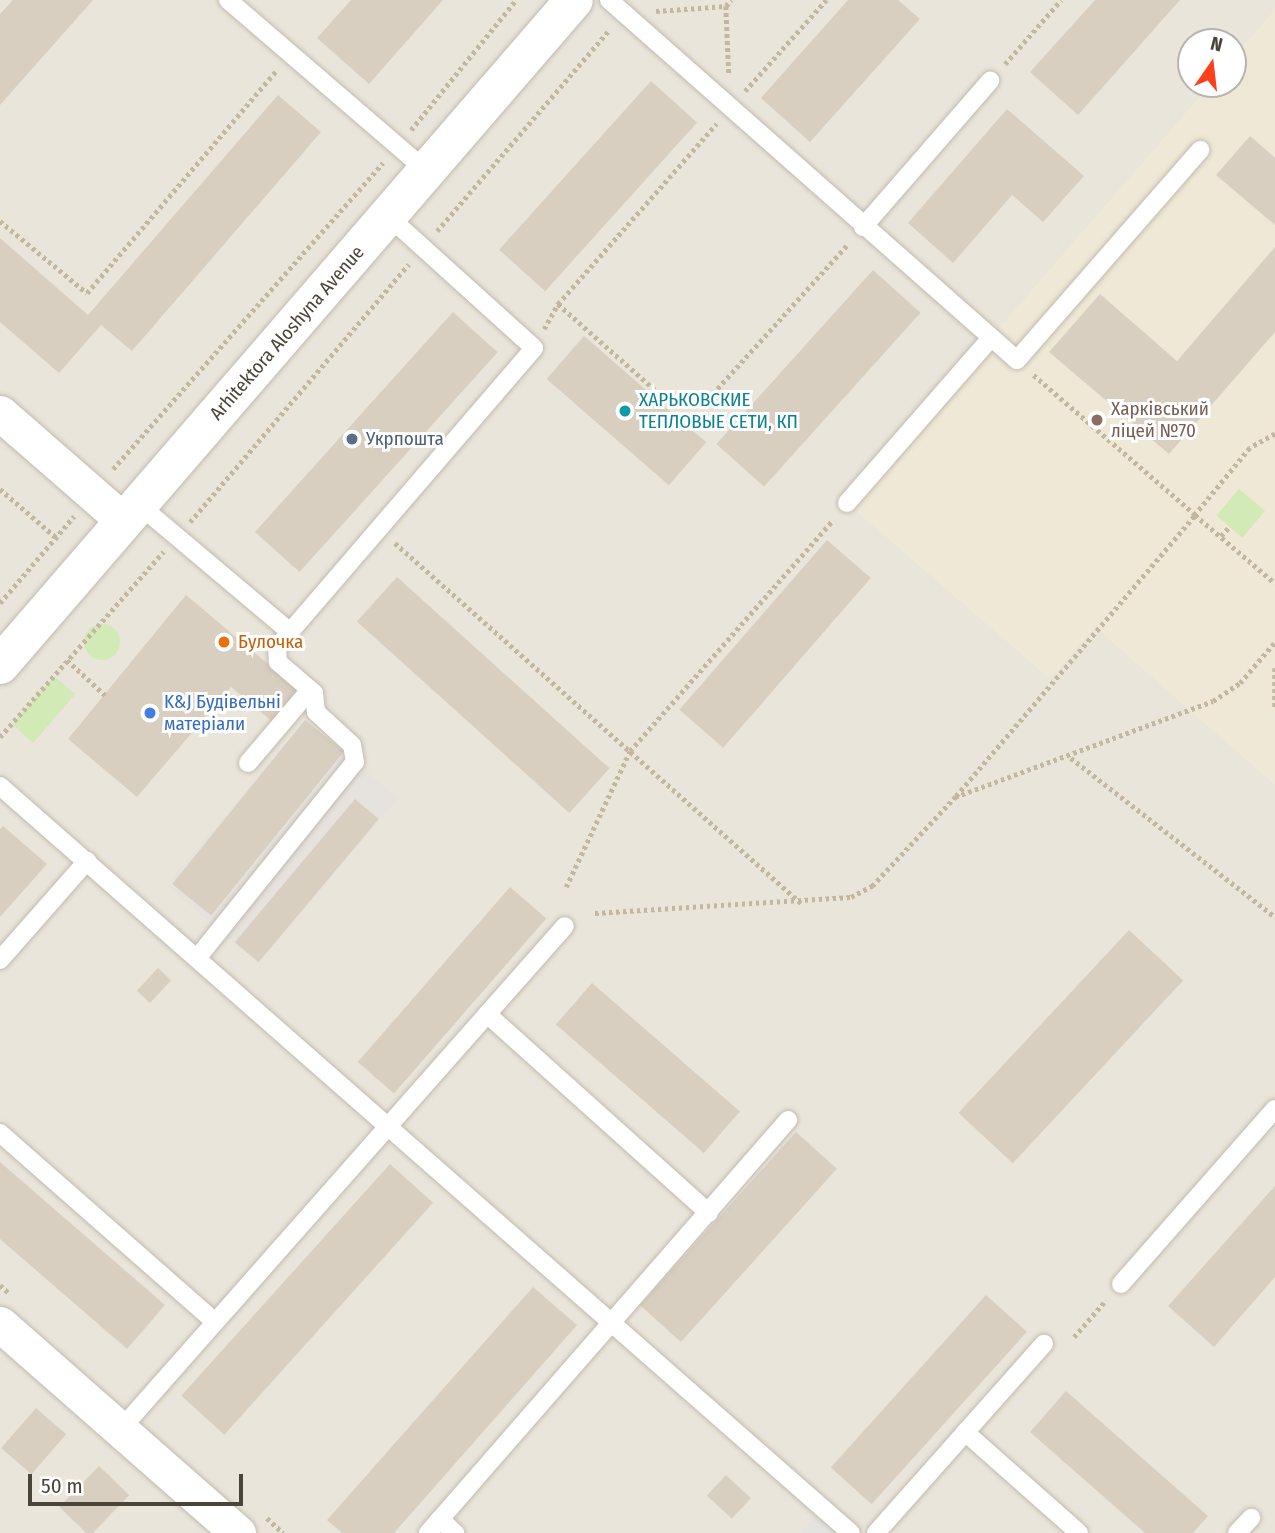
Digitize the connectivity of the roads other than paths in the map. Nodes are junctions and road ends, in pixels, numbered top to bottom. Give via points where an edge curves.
1 (574, 0) edge
2 (609, 0) edge
3 (235, 2) edge
4 (990, 80) road end
5 (1200, 150) dead end
6 (427, 171) junction
7 (388, 216) junction
8 (863, 227) junction
9 (991, 338) junction
10 (0, 414) edge
11 (847, 503) road end
12 (131, 513) junction
13 (290, 632) junction
14 (0, 665) edge
15 (310, 690) junction
16 (248, 764) dead end
17 (0, 786) edge
18 (87, 861) junction
19 (565, 926) dead end
20 (198, 957) junction
21 (0, 960) edge
22 (487, 1014) junction
23 (1275, 1109) edge
24 (788, 1120) dead end
25 (389, 1124) junction
26 (0, 1133) edge
27 (709, 1213) junction
28 (1121, 1284) road end
29 (215, 1322) junction
30 (612, 1322) junction
31 (0, 1324) edge
32 (1044, 1344) dead end
33 (120, 1430) junction
34 (965, 1432) junction
35 (1251, 1518) dead end
36 (434, 1526) edge
37 (846, 1531) edge
38 (238, 1533) edge
39 (455, 1533) edge
40 (876, 1533) edge
41 (1079, 1533) edge
42 (1237, 1533) edge

1 - 6 street, Arhitektora Aloshyna Avenue
2 - 8 lane
3 - 6 lane
4 - 8 lane
5 - 9 lane via 1017,360
6 - 7 street, Arhitektora Aloshyna Avenue
7 - 12 street, Arhitektora Aloshyna Avenue
7 - 13 lane via 534,348
8 - 9 lane
9 - 11 lane
10 - 12 street via 92,493
12 - 13 lane via 176,537
12 - 14 street, Arhitektora Aloshyna Avenue
13 - 15 lane via 276,657
15 - 16 lane
15 - 20 lane via 319,717 352,745 355,762
17 - 18 lane
18 - 20 lane
18 - 21 lane
19 - 22 lane
20 - 25 lane
22 - 25 lane
22 - 27 lane
23 - 28 lane
24 - 27 lane
25 - 29 lane
25 - 30 lane
26 - 29 lane
27 - 30 lane
29 - 33 lane
30 - 36 lane
30 - 37 lane
31 - 33 street
32 - 34 lane
33 - 38 street
34 - 40 lane
34 - 41 lane
35 - 42 lane
36 - 39 lane

